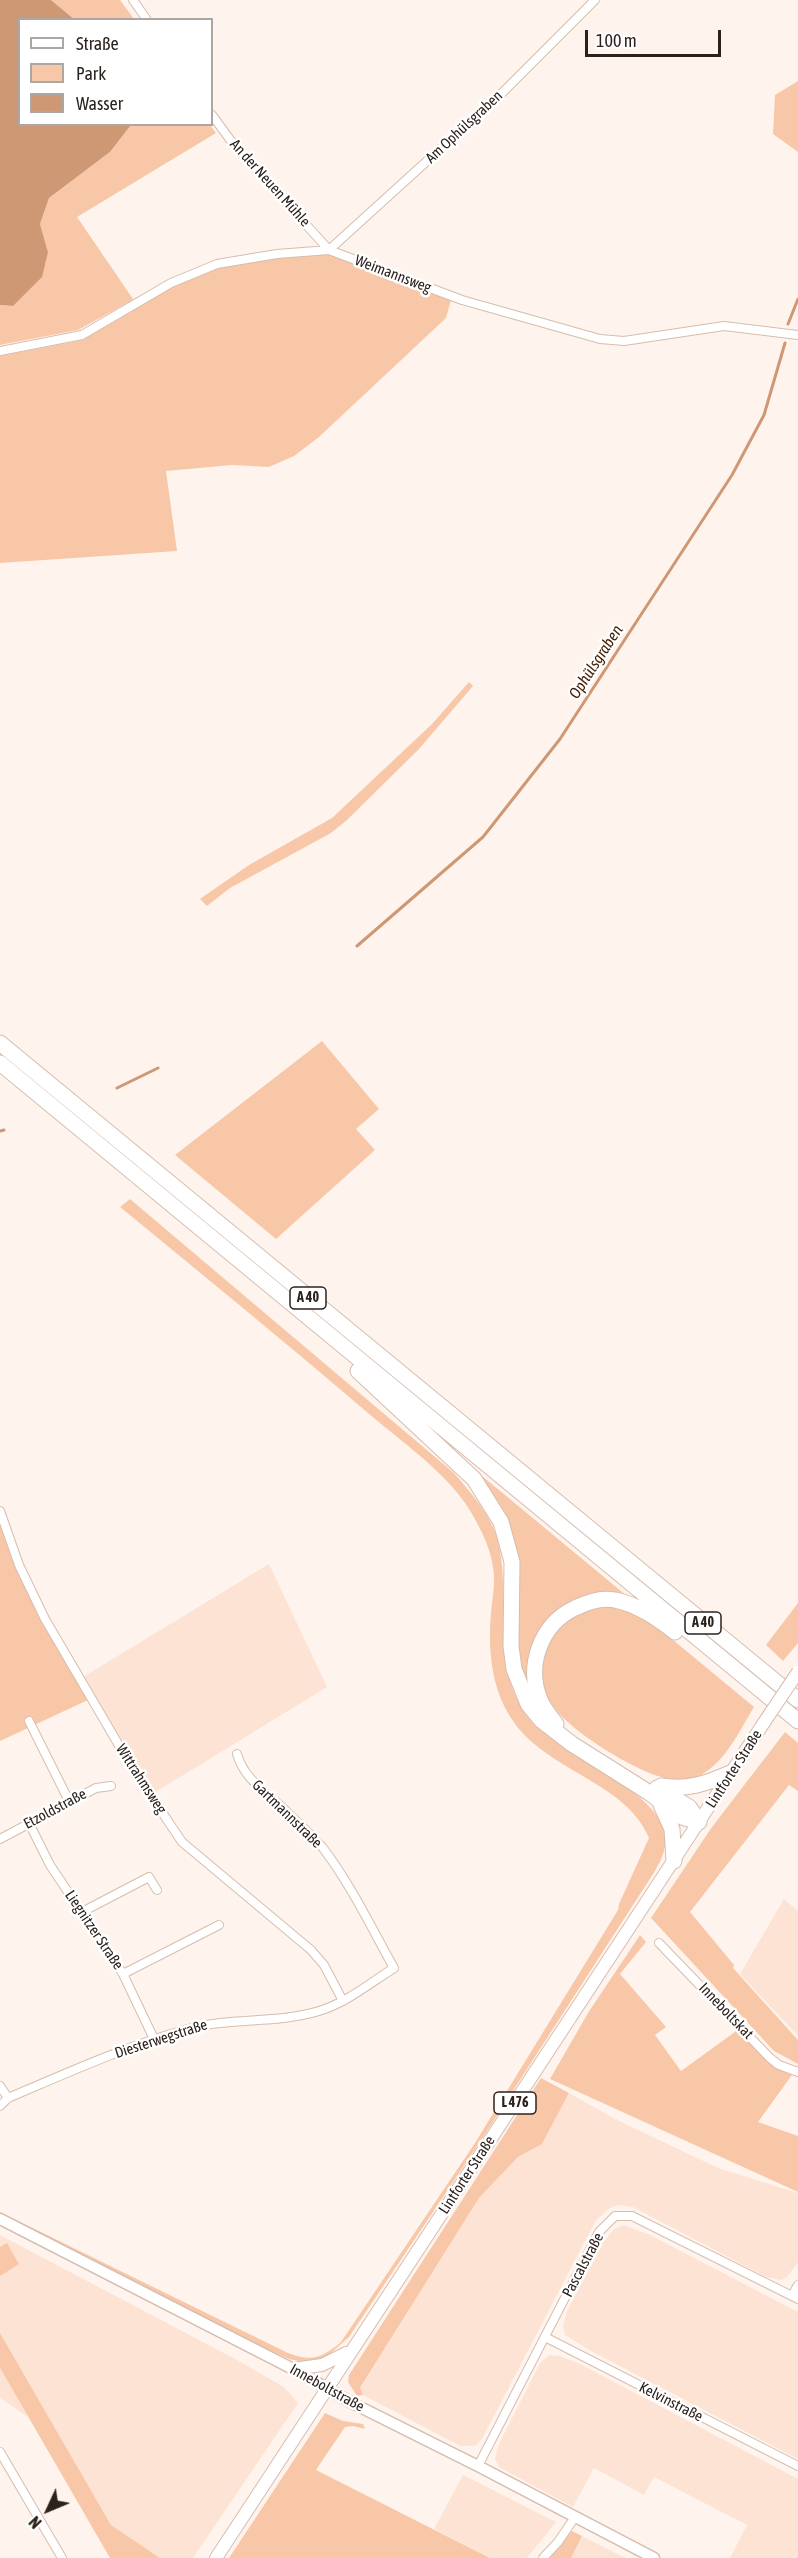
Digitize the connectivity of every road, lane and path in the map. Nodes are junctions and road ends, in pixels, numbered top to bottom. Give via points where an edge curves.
1 (133, 0) edge
2 (595, 0) edge
3 (146, 18) edge
4 (213, 116) edge
5 (329, 250) junction
6 (798, 335) edge
7 (0, 351) edge
8 (0, 1043) edge
9 (0, 1063) edge
10 (286, 1299) junction
11 (0, 1511) edge
12 (798, 1672) edge
13 (745, 1678) junction
14 (798, 1701) edge
15 (29, 1721) dead end
16 (798, 1721) edge
17 (237, 1754) dead end
18 (730, 1773) junction
19 (111, 1786) dead end
20 (650, 1788) junction
21 (69, 1801) junction
22 (699, 1822) junction
23 (29, 1823) junction
24 (0, 1839) edge
25 (674, 1861) junction
26 (156, 1890) dead end
27 (82, 1912) junction
28 (219, 1925) dead end
29 (659, 1943) dead end
30 (394, 1968) joint
31 (123, 1974) junction
32 (343, 2001) junction
33 (154, 2039) junction
34 (798, 2072) edge
35 (0, 2086) edge
36 (8, 2098) junction
37 (0, 2106) edge
38 (0, 2219) edge
39 (798, 2285) edge
40 (795, 2298) edge
41 (545, 2337) junction
42 (350, 2351) junction
43 (293, 2369) junction
44 (326, 2388) junction
45 (0, 2452) edge
46 (478, 2466) junction
47 (798, 2466) edge
48 (575, 2517) junction
49 (62, 2558) edge
50 (216, 2558) edge
51 (543, 2558) edge
52 (654, 2558) edge

1 - 3 street
2 - 5 street, Am Ophülsgraben via 503,92
4 - 5 street, An der Neuen Mühle
5 - 6 street, Weimannsweg via 462,300 600,339 624,341 724,326
5 - 7 street, Weimannsweg via 217,264 171,283 82,335
8 - 14 highway, A 40
9 - 10 highway, A 40
10 - 13 highway, A 40
10 - 20 highway via 305,1323 474,1479 497,1515 512,1562 513,1658 528,1704 541,1720 572,1744
11 - 32 street, Wittrahmsweg via 19,1566 45,1619 131,1766 182,1842 311,1950 324,1965
12 - 18 main road, Lintforter Straße / L 476, bridge
13 - 16 highway, A 40
13 - 20 highway via 637,1607 614,1599 591,1600 566,1612 550,1628 535,1661 535,1682 541,1702 556,1724 575,1740
15 - 21 street
17 - 30 street, Gartmannstraße via 240,1765 257,1787 322,1847 343,1876
18 - 20 highway via 680,1789
18 - 22 main road, Lintforter Straße / L 476
19 - 21 street, Etzoldstraße via 96,1788
20 - 22 highway via 682,1817
20 - 25 highway via 672,1829
21 - 23 street, Etzoldstraße
22 - 25 main road, Lintforter Straße / L 476
23 - 24 street, Etzoldstraße
23 - 27 street, Liegnitzer Straße via 50,1865
25 - 42 main road, Lintforter Straße / L 476
26 - 27 street via 149,1877
27 - 31 street, Liegnitzer Straße
28 - 31 street
29 - 34 street, Inneboltskat via 770,2058
30 - 32 street, Diesterwegstraße
31 - 33 street, Liegnitzer Straße
32 - 33 street, Diesterwegstraße via 318,2011 215,2022
33 - 36 street, Diesterwegstraße
35 - 36 street
36 - 37 street, Diesterwegstraße
38 - 43 street, Inneboltstraße
39 - 40 street
40 - 41 street, Pascalstraße via 633,2216 615,2216 599,2232
41 - 46 street, Pascalstraße
41 - 47 street, Kelvinstraße
42 - 43 main road via 322,2365
42 - 44 main road, Lintforter Straße / L 476
43 - 44 street, Inneboltstraße
44 - 46 street, Inneboltstraße
44 - 50 main road, Lintforter Straße / L 476
45 - 49 street
46 - 48 street, Inneboltstraße
48 - 51 street
48 - 52 street, Inneboltstraße

